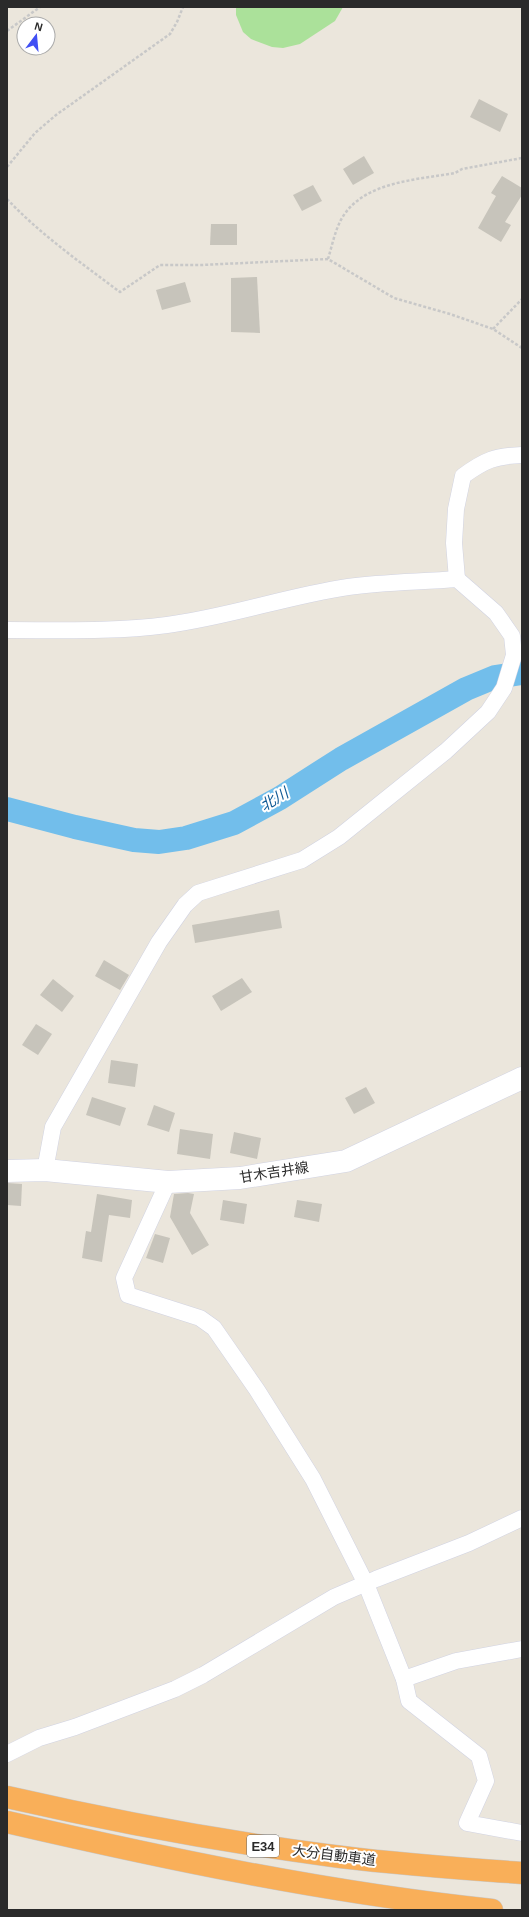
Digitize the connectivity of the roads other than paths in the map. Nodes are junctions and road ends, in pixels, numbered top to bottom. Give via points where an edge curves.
1 (522, 455) edge
2 (457, 580) junction
3 (7, 630) edge
4 (522, 1078) edge
5 (7, 1170) edge
6 (45, 1170) junction
7 (168, 1182) junction
8 (522, 1518) edge
9 (366, 1584) junction
10 (522, 1649) edge
11 (404, 1679) junction
12 (7, 1754) edge
13 (7, 1797) edge
14 (7, 1822) edge
15 (522, 1833) edge
16 (522, 1873) edge
17 (492, 1910) edge

1 - 2 street via 483,461 463,476 456,509 454,543
2 - 3 street via 349,587 288,598 218,617 166,625 87,630
2 - 6 street via 496,613 512,636 514,655 504,688 488,712 446,751 339,837 302,860 198,893 185,905 159,942 53,1127
4 - 7 main road, 甘木吉井線 via 346,1161 240,1178
5 - 6 main road, 甘木吉井線
6 - 7 main road, 甘木吉井線
7 - 9 street via 124,1278 128,1295 200,1318 214,1328 257,1390 312,1479
8 - 9 street via 469,1543
9 - 11 street
9 - 12 street via 334,1597 175,1689 39,1738
10 - 11 street via 456,1661
11 - 15 street via 409,1701 479,1756 486,1780 467,1823
13 - 16 highway, 大分自動車道 / E34 via 210,1838 327,1855
14 - 17 highway, E34 via 112,1847 236,1871 350,1891

